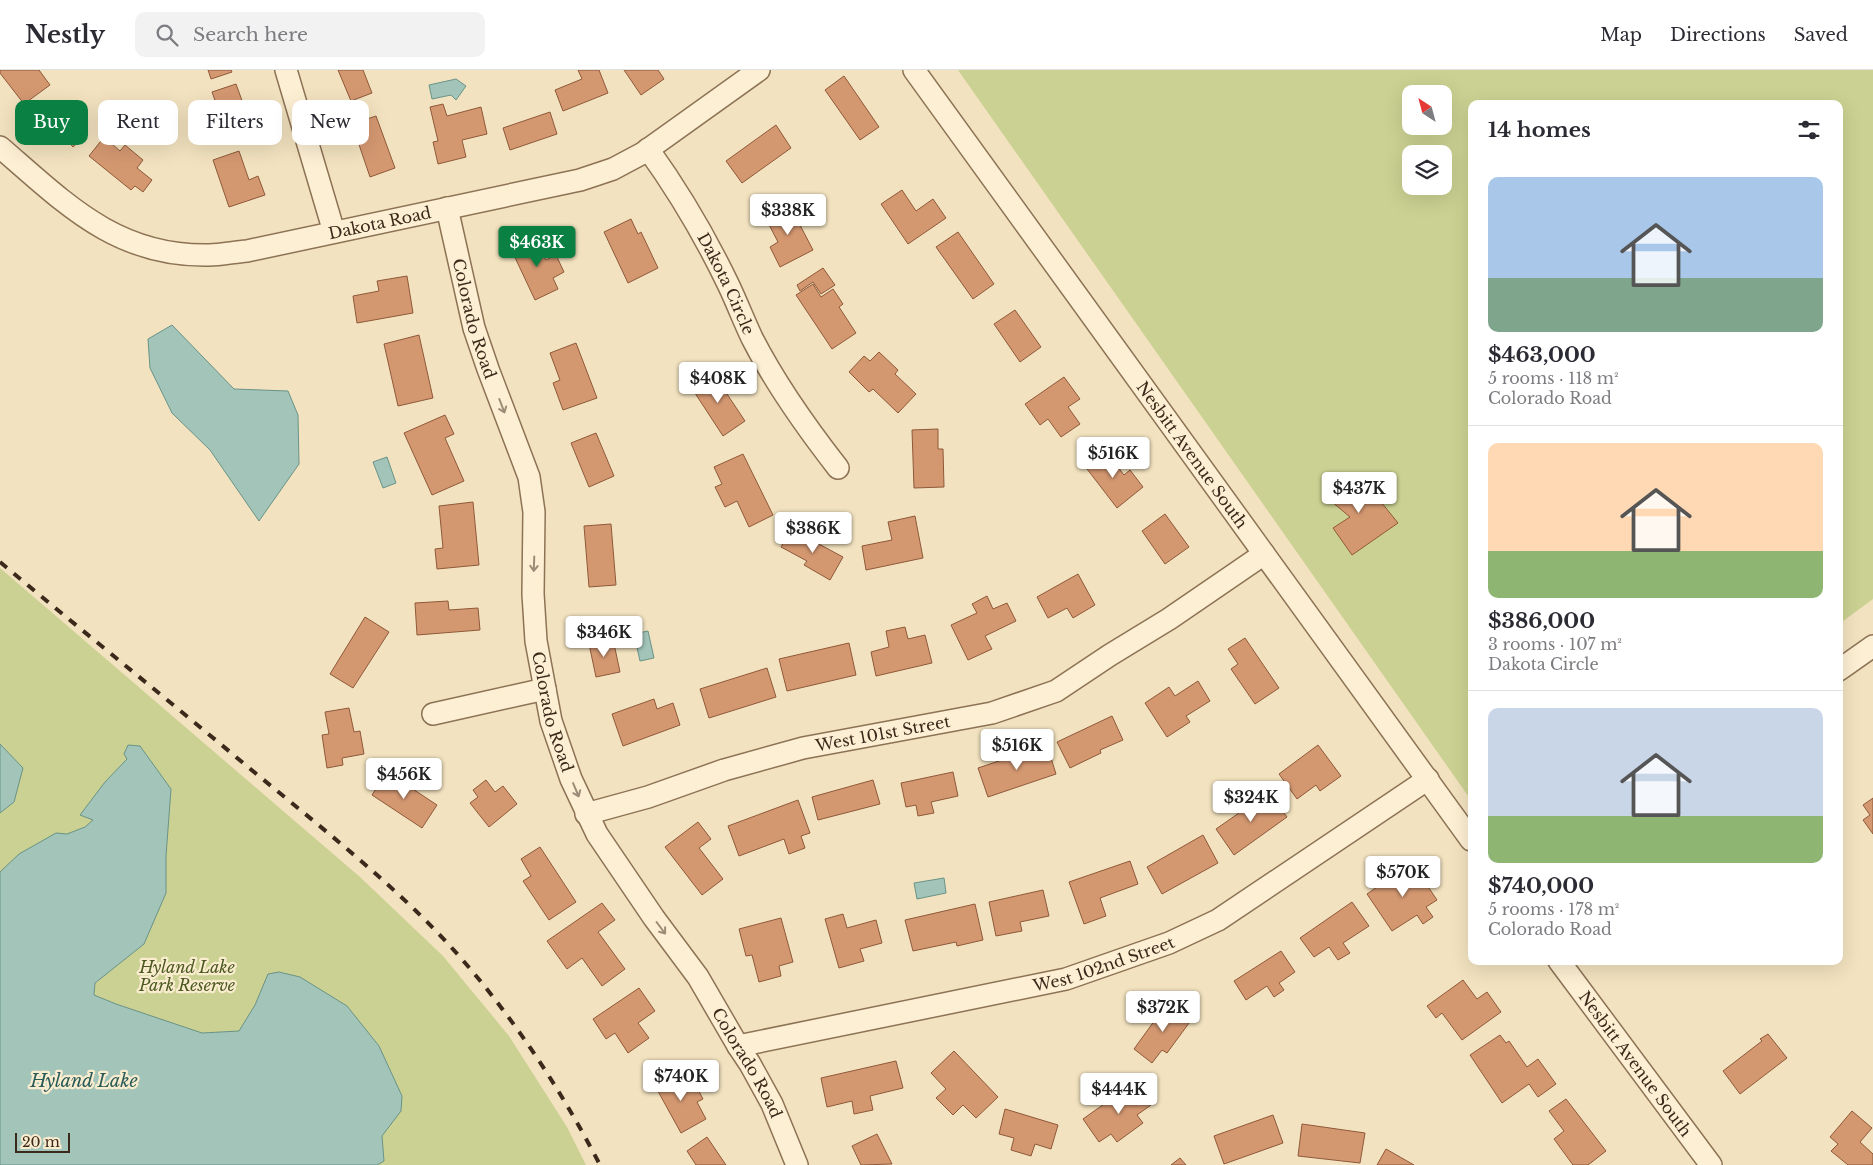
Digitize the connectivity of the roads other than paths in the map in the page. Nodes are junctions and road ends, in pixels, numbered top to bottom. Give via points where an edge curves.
1 (286, 70) edge
2 (760, 70) edge
3 (914, 70) edge
4 (0, 148) edge
5 (648, 149) junction
6 (447, 208) junction
7 (334, 232) junction
8 (838, 468) dead end
9 (1264, 554) junction
10 (1873, 646) edge
11 (1843, 667) edge
12 (545, 689) junction
13 (433, 714) dead end
14 (1428, 779) junction
15 (586, 814) junction
16 (1468, 836) edge
17 (1562, 965) edge
18 (738, 1046) junction
19 (798, 1165) edge
20 (1711, 1165) edge

1 - 7 street
2 - 5 street, Dakota Road
3 - 9 street, Nesbitt Avenue South
4 - 7 street, Dakota Road via 97,226 132,243 170,253 209,255 247,251
5 - 6 street, Dakota Road via 613,169 580,180
5 - 8 street, Dakota Circle via 699,228 780,388
6 - 7 street, Dakota Road
6 -> 12 street, Colorado Road via 474,328 529,477 534,512 536,641
9 - 14 street, Nesbitt Avenue South
9 - 15 street, West 101st Street via 1056,691 992,713 803,748
10 - 11 street
12 - 13 street
12 -> 15 street, Colorado Road via 551,721
14 - 16 street, Nesbitt Avenue South
14 - 18 street, West 102nd Street via 1218,920 1169,943 1066,979
15 -> 18 street, Colorado Road via 654,918 698,977
17 - 20 street, Nesbitt Avenue South
18 - 19 street, Colorado Road via 772,1104

